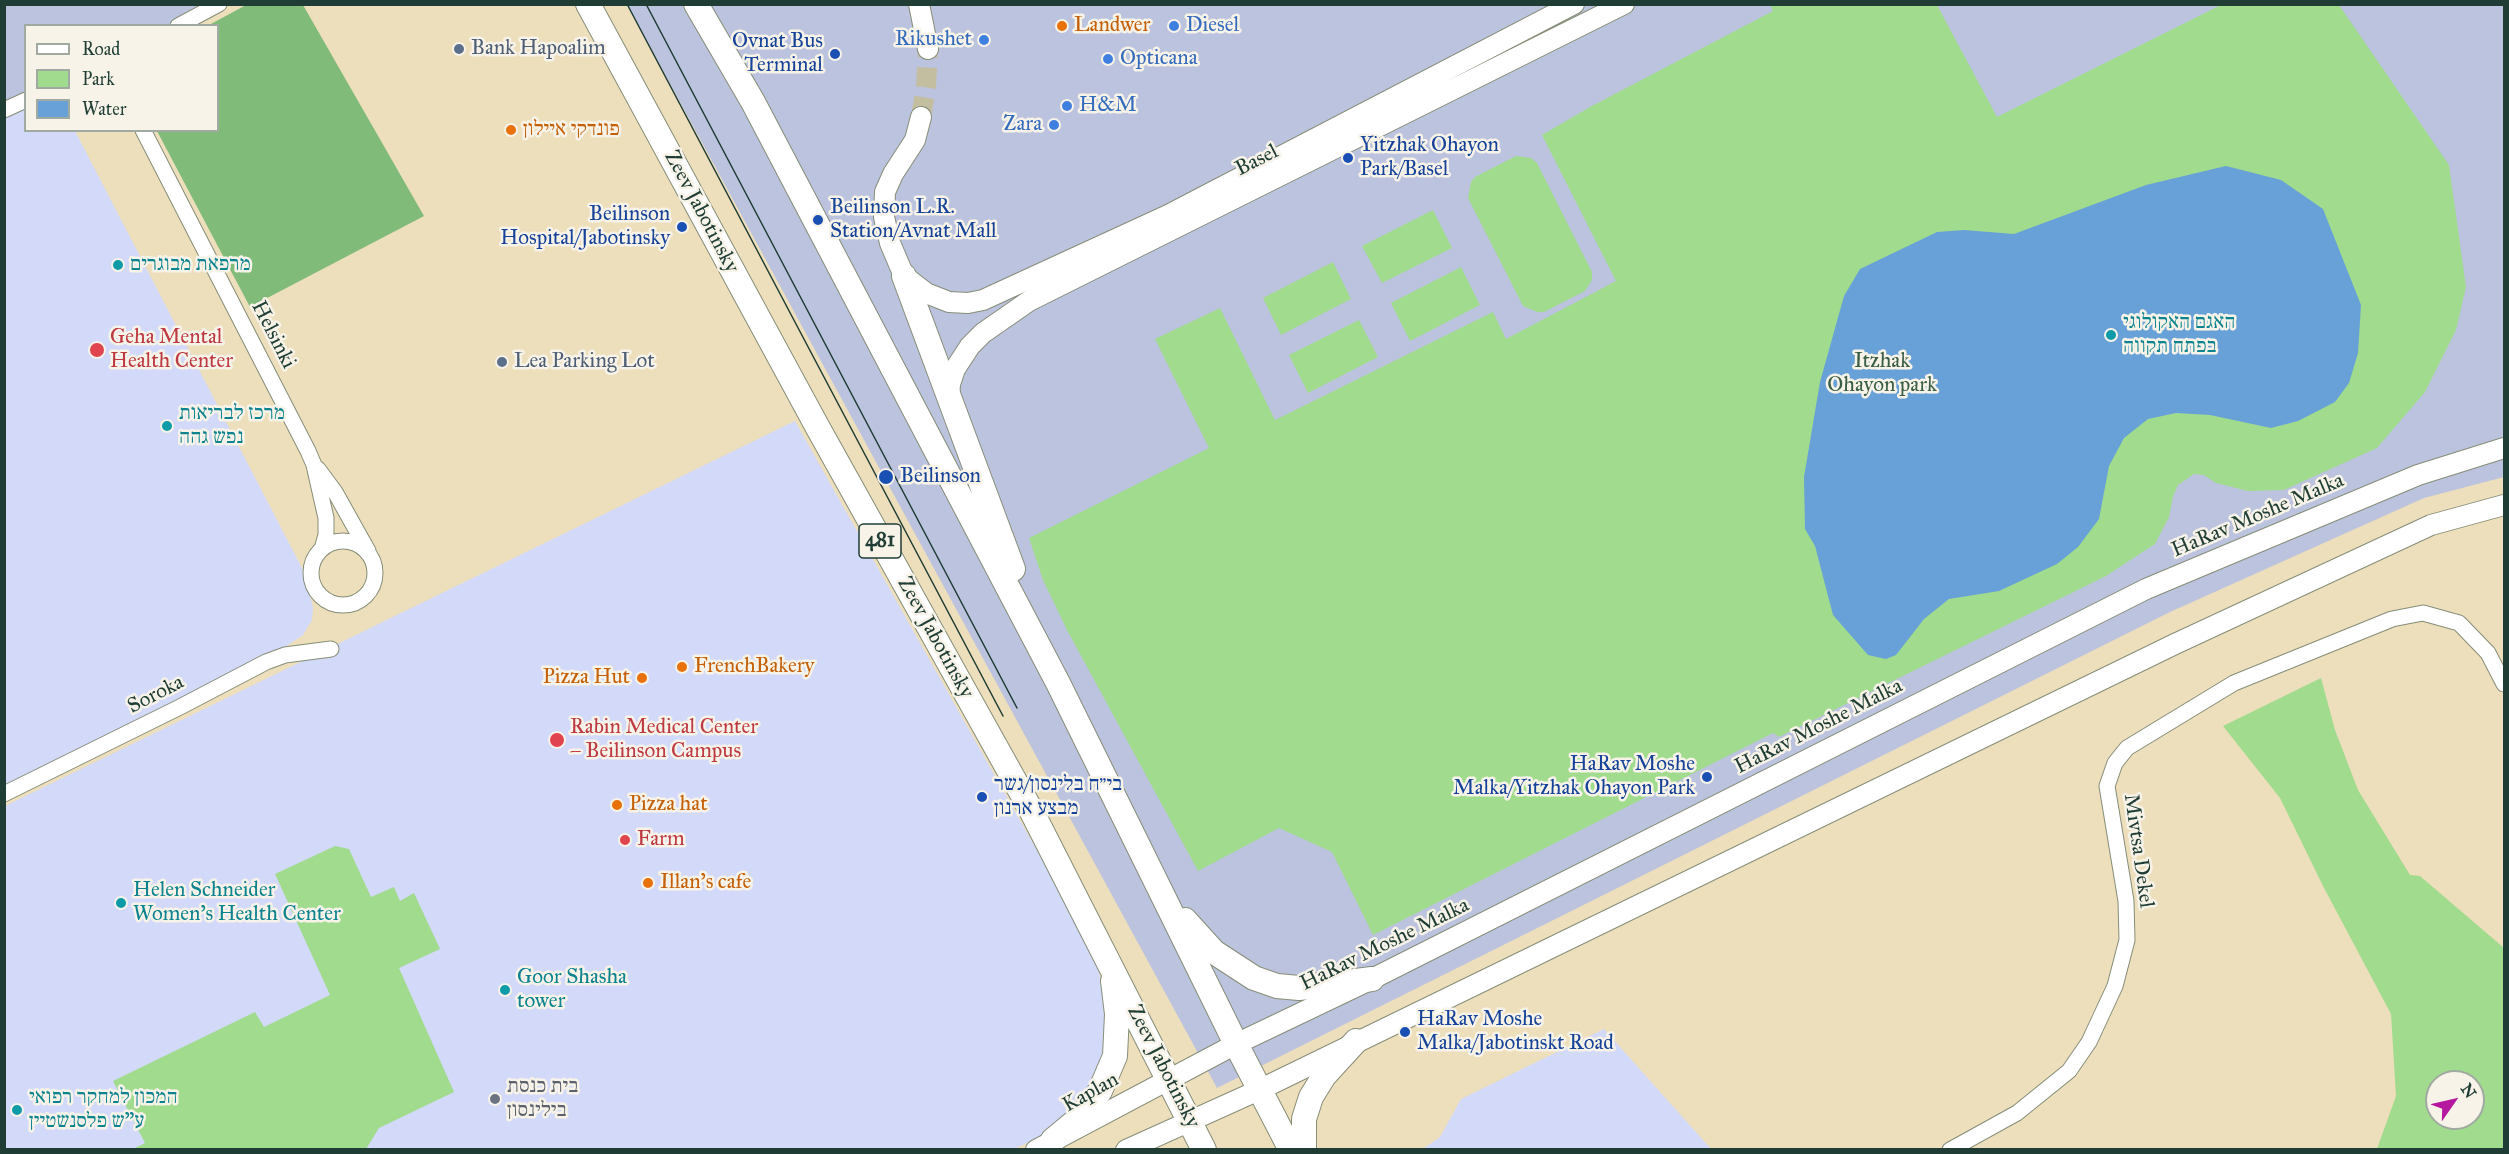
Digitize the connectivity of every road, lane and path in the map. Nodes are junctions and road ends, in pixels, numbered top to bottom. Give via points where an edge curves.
1 (219, 4) edge
2 (588, 4) edge
3 (696, 4) edge
4 (919, 4) edge
5 (1574, 4) edge
6 (1624, 4) edge
7 (181, 24) edge
8 (928, 49) tunnel mouth
9 (24, 101) edge
10 (4, 110) edge
11 (921, 117) tunnel mouth
12 (144, 132) edge
13 (904, 276) junction
14 (949, 399) junction
15 (2505, 448) edge
16 (314, 465) junction
17 (2505, 505) edge
18 (322, 549) junction
19 (369, 553) junction
20 (331, 649) dead end
21 (1058, 683) junction
22 (2505, 684) edge
23 (4, 794) edge
24 (1163, 894) junction
25 (1111, 964) junction
26 (1372, 979) junction
27 (1356, 1041) junction
28 (1236, 1044) junction
29 (1169, 1080) junction
30 (1259, 1090) junction
31 (1189, 1121) junction
32 (1045, 1145) edge
33 (1126, 1149) edge
34 (1204, 1149) edge
35 (1291, 1149) edge
36 (1304, 1149) edge
37 (1950, 1149) edge

1 - 7 street
2 - 25 main road, Zeev Jabotinsky / 481 via 1031,810
3 - 21 main road via 753,102
4 - 8 street
5 - 13 street, Basel via 1168,215 983,300 949,302 926,293
6 - 14 street, Basel via 1029,302 989,328 970,346 955,369
9 - 10 street
11 - 13 street via 915,140 885,192 884,217
12 - 16 street, Helsinki
13 - 14 main road
14 - 21 main road
15 - 26 street, HaRav Moshe Malka via 2418,475 2146,589
16 - 18 street, Helsinki via 326,518
16 - 19 street, Helsinki
17 - 27 street via 2431,525 2175,644
18 - 19 street via 341,541 352,542
18 - 19 street via 313,562 312,581 322,597 341,605 361,600 374,584 374,563
20 - 23 street, Soroka via 285,655 266,662
21 - 24 main road
22 - 37 street, Mivtsa Dekel via 2488,653 2459,623 2423,613 2392,619 2234,683 2127,748 2115,763 2107,786 2126,902 2127,940 2115,986 2089,1042 2069,1071 2017,1113
24 - 26 main road via 1214,952 1254,978 1299,988
24 - 28 main road
25 - 29 main road, Zeev Jabotinsky / 481
25 - 32 main road via 1117,1014 1115,1056 1100,1090 1082,1116
26 - 28 street, HaRav Moshe Malka
27 - 30 street
27 - 36 main road via 1324,1076 1311,1097 1304,1119
28 - 29 street, HaRav Moshe Malka
28 - 30 main road
29 - 31 main road, Zeev Jabotinsky / 481
29 - 32 street, Kaplan
30 - 31 street
30 - 35 main road
31 - 33 street
31 - 34 main road, Zeev Jabotinsky / 481

